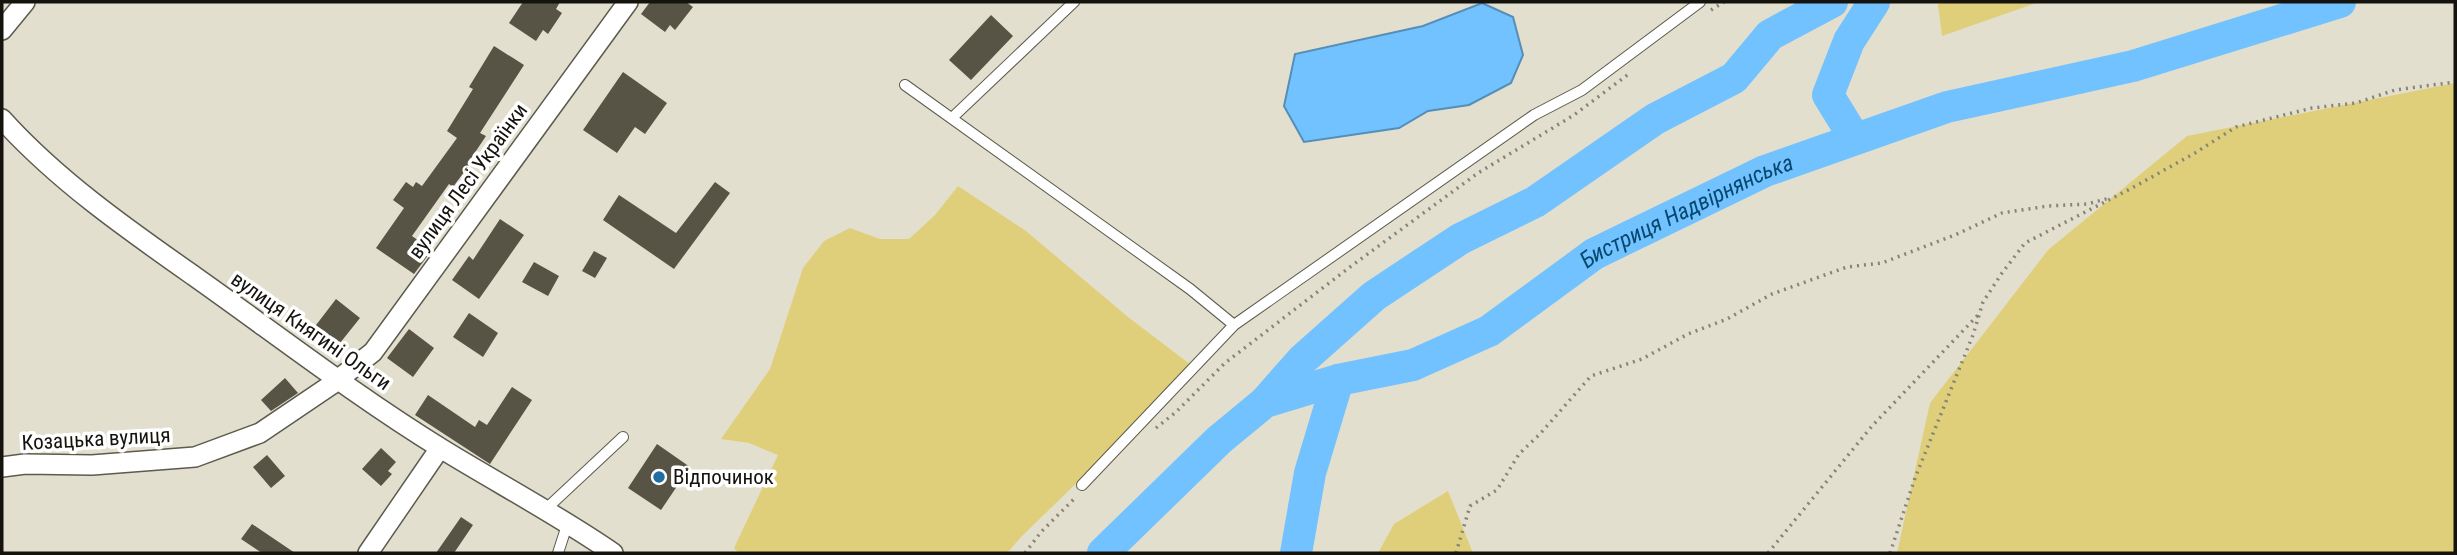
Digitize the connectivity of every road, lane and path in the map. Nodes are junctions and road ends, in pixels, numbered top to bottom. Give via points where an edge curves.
1 (25, 2) edge
2 (628, 2) edge
3 (1074, 2) edge
4 (1700, 2) edge
5 (1724, 2) edge
6 (1703, 15) dead end
7 (2, 30) edge
8 (1630, 72) dead end
9 (2455, 82) edge
10 (905, 85) dead end
11 (953, 117) junction
12 (2, 119) edge
13 (2119, 195) junction
14 (1980, 312) junction
15 (1234, 325) junction
16 (339, 379) junction
17 (1156, 428) dead end
18 (623, 438) dead end
19 (440, 448) junction
20 (2, 467) edge
21 (1081, 489) joint
22 (545, 510) junction
23 (568, 522) junction
24 (368, 553) edge
25 (558, 553) edge
26 (613, 553) edge
27 (1025, 553) edge
28 (1456, 553) edge
29 (1768, 553) edge
30 (1890, 553) edge

1 - 7 street
2 - 16 street, вулиця Лесі Українки via 373,352
3 - 11 lane
4 - 15 lane via 1582,90 1534,115
5 - 6 path
8 - 17 path via 1574,115 1478,173 1350,267 1225,363
9 - 13 path via 2395,90 2356,103 2312,108 2236,127
10 - 11 lane
11 - 15 lane
12 - 16 street, вулиця Княгині Ольги via 62,177 125,226
13 - 14 path via 2025,243
13 - 28 path via 2087,204 2002,213 1882,263 1847,267 1772,294 1642,359 1591,376 1519,454 1497,490 1470,506
14 - 29 path via 1872,426
14 - 30 path
15 - 21 lane
16 - 19 street, вулиця Княгині Ольги
16 - 20 street, Козацька вулиця via 260,433 195,457
18 - 22 lane
19 - 22 street, вулиця Княгині Ольги
19 - 24 street
21 - 27 path
22 - 23 street, вулиця Княгині Ольги
23 - 25 lane
23 - 26 street, вулиця Княгині Ольги

